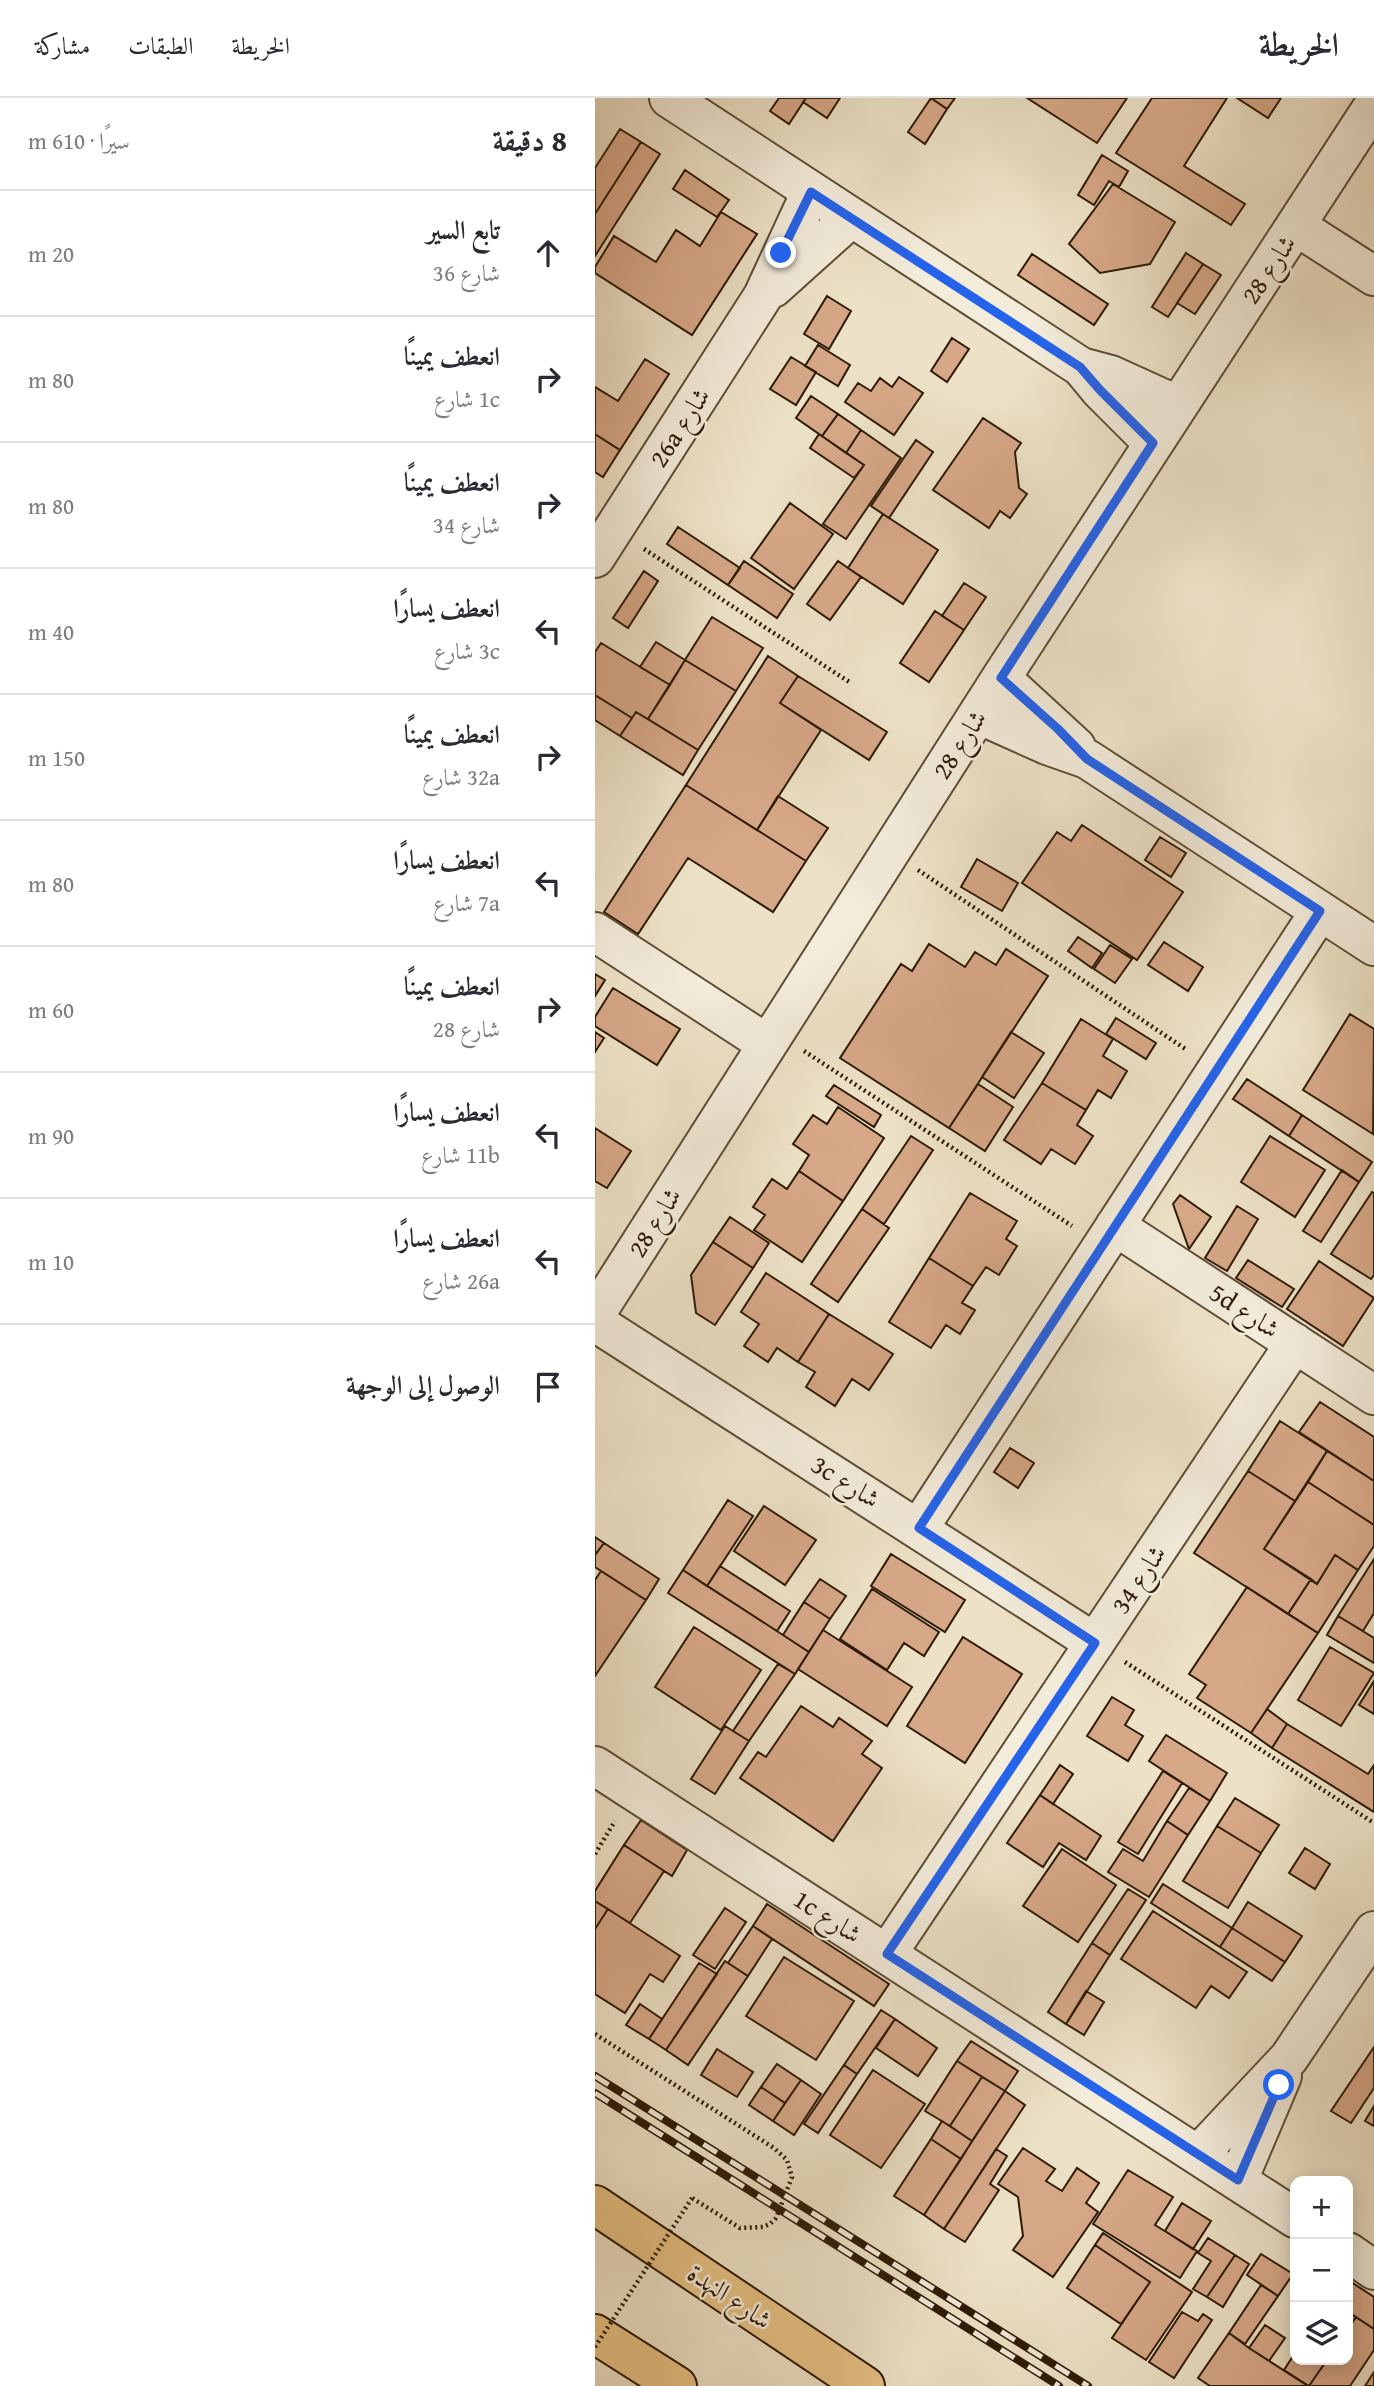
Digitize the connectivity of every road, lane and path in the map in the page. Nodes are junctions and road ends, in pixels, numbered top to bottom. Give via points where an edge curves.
1 (669, 98) edge
2 (1374, 105) edge
3 (1360, 160) edge
4 (811, 192) junction
5 (851, 218) junction
6 (1296, 226) junction
7 (1374, 276) edge
8 (763, 296) junction
9 (1080, 367) junction
10 (1177, 405) junction
11 (1153, 443) junction
12 (604, 544) edge
13 (1001, 678) junction
14 (852, 683) dead end
15 (978, 714) junction
16 (1087, 759) junction
17 (890, 852) junction
18 (1320, 911) junction
19 (595, 932) edge
20 (1374, 946) edge
21 (771, 1038) junction
22 (1217, 1070) junction
23 (1109, 1236) junction
24 (595, 1315) edge
25 (595, 1322) edge
26 (1295, 1343) junction
27 (1374, 1395) edge
28 (919, 1528) junction
29 (1095, 1643) junction
30 (595, 1766) edge
31 (1374, 1823) edge
32 (1374, 1931) edge
33 (887, 1954) junction
34 (595, 2034) edge
35 (1289, 2058) junction
36 (1198, 2155) junction
37 (1238, 2180) junction
38 (595, 2205) edge
39 (1290, 2215) edge
40 (1353, 2255) edge
41 (1374, 2270) edge
42 (595, 2334) edge
43 (595, 2347) edge
44 (677, 2386) edge
45 (865, 2386) edge

1 - 4 street
2 - 3 street, شارع 28
3 - 6 street, شارع 28
4 - 5 street
4 - 8 street, 26a شارع
5 - 8 street, 26a شارع
5 - 9 street
6 - 7 street
6 - 10 street, شارع 28
8 - 12 street, 26a شارع
9 - 10 street via 1111,375
9 - 11 street
10 - 11 street, شارع 28
11 - 13 street, شارع 28
12 - 14 path
13 - 15 street, شارع 28
13 - 16 street
15 - 16 street
15 - 17 street, شارع 28
16 - 18 street
17 - 21 street, شارع 28
17 - 22 path
18 - 20 street
18 - 22 street
19 - 21 street
21 - 23 path
21 - 24 street, شارع 28
22 - 23 street
23 - 26 street, 5d شارع
23 - 28 street
25 - 28 street, 3c شارع
26 - 27 street, 5d شارع
26 - 29 street, شارع 34
28 - 29 street, 3c شارع
29 - 31 path
29 - 33 street, شارع 34
30 - 33 street, 1c شارع
32 - 35 street
33 - 36 street, 1c شارع
34 - 43 path, bridge via 774,2148 787,2160 792,2177 776,2218 762,2227 740,2228 692,2199
35 - 36 street
35 - 37 street
36 - 37 street, 1c شارع
37 - 39 street, 1c شارع
38 - 45 main road, شارع النهدة
40 - 41 street
42 - 44 main road

